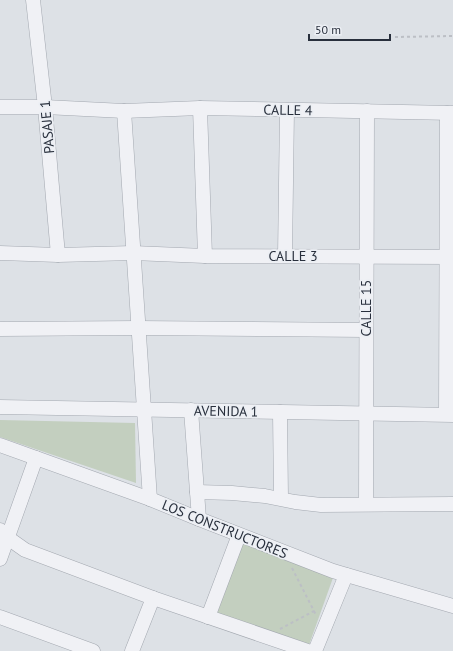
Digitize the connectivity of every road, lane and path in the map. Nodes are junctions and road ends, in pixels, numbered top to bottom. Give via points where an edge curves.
1 (33, 0) edge
2 (453, 36) edge
3 (395, 37) dead end
4 (0, 107) edge
5 (45, 107) junction
6 (200, 108) junction
7 (287, 110) junction
8 (124, 111) junction
9 (367, 112) junction
10 (450, 113) edge
11 (0, 253) edge
12 (133, 253) junction
13 (58, 255) junction
14 (205, 256) junction
15 (285, 256) junction
16 (366, 257) junction
17 (450, 257) edge
18 (138, 328) junction
19 (0, 329) edge
20 (366, 330) junction
21 (0, 407) edge
22 (144, 410) junction
23 (191, 410) junction
24 (280, 412) junction
25 (366, 413) junction
26 (449, 415) edge
27 (0, 445) edge
28 (36, 458) junction
29 (197, 492) junction
30 (281, 498) junction
31 (150, 499) junction
32 (366, 504) junction
33 (453, 504) edge
34 (199, 519) junction
35 (4, 534) edge
36 (240, 535) junction
37 (0, 559) edge
38 (297, 567) dead end
39 (346, 575) junction
40 (153, 598) junction
41 (453, 606) edge
42 (319, 608) dead end
43 (314, 611) junction
44 (316, 615) junction
45 (0, 617) edge
46 (208, 617) junction
47 (314, 621) dead end
48 (286, 632) dead end
49 (93, 651) edge
50 (132, 651) edge
51 (308, 651) edge
52 (315, 651) edge

1 - 5 street, PASAJE 1
2 - 3 path
4 - 5 street, CALLE 4
5 - 8 street, CALLE 4
5 - 13 street, PASAJE 1
6 - 7 street, CALLE 4
6 - 8 street, CALLE 4
6 - 14 street
7 - 9 street, CALLE 4
7 - 15 street
8 - 12 street
9 - 10 street, CALLE 4
9 - 16 street, CALLE 15
10 - 17 street
11 - 13 street
12 - 13 street
12 - 14 street, CALLE 3
12 - 18 street
14 - 15 street, CALLE 3
15 - 16 street, CALLE 3
16 - 17 street, CALLE 3
16 - 20 street, CALLE 15
17 - 26 street
18 - 19 street
18 - 20 street
18 - 22 street
20 - 25 street, CALLE 15
21 - 22 street, AVENIDA 1
22 - 23 street, AVENIDA 1
22 - 31 street
23 - 24 street, AVENIDA 1
23 - 29 street
24 - 25 street, AVENIDA 1
24 - 30 street
25 - 26 street, AVENIDA 1
25 - 32 street, CALLE 15
27 - 28 street, LOS CONSTRUCTORES
28 - 31 street, LOS CONSTRUCTORES
28 - 35 street
29 - 30 street
29 - 34 street
30 - 32 street via 321,505
31 - 34 street, LOS CONSTRUCTORES
32 - 33 street
34 - 36 street, LOS CONSTRUCTORES
35 - 37 street
35 - 40 street via 25,550
36 - 39 street, LOS CONSTRUCTORES
36 - 46 street
38 - 43 path via 291,565
39 - 41 street, LOS CONSTRUCTORES
39 - 52 street
40 - 46 street
40 - 50 street
42 - 44 path
43 - 44 path
43 - 48 path via 278,629
44 - 47 path
45 - 49 street
46 - 51 street

